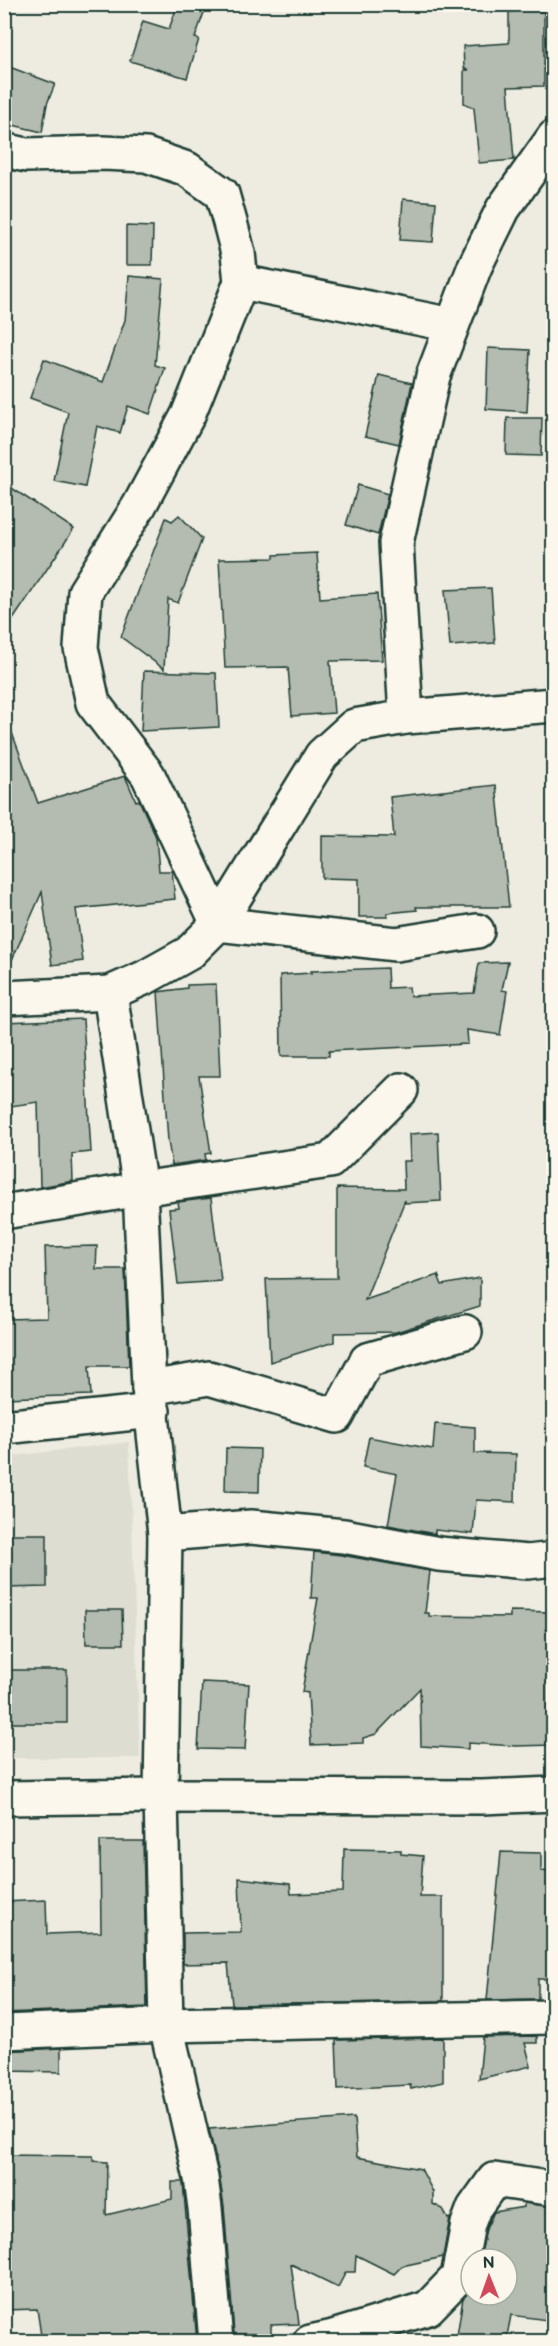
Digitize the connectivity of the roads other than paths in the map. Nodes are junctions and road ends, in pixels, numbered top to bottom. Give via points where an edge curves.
1 (554, 137) edge
2 (4, 150) edge
3 (241, 282) junction
4 (452, 325) junction
5 (554, 705) edge
6 (406, 717) junction
7 (218, 924) junction
8 (477, 931) dead end
9 (110, 993) junction
10 (4, 998) edge
11 (401, 1090) dead end
12 (140, 1189) junction
13 (4, 1212) edge
14 (465, 1332) dead end
15 (151, 1400) junction
16 (4, 1427) edge
17 (165, 1534) junction
18 (554, 1559) edge
19 (554, 1794) edge
20 (161, 1796) junction
21 (4, 1798) edge
22 (554, 2017) edge
23 (166, 2025) junction
24 (4, 2032) edge
25 (554, 2188) edge
26 (216, 2342) edge
27 (310, 2342) edge

1 - 4 street via 503,209
2 - 3 street via 26,155 146,155 187,169 222,194 238,253
3 - 4 street
3 - 7 street via 188,414 139,506 85,592 81,648 93,703 148,775
4 - 6 street via 433,376 396,543
5 - 6 street
6 - 7 street via 354,726 322,755
7 - 8 street via 396,944
7 - 9 street via 189,953
9 - 10 street
9 - 12 street
11 - 12 street via 330,1161
12 - 13 street
12 - 15 street
14 - 15 street via 367,1360 337,1416 209,1378
15 - 16 street
15 - 17 street
17 - 18 street via 251,1527 344,1536 439,1554 528,1562
17 - 20 street
19 - 20 street
20 - 21 street
20 - 23 street
22 - 23 street
23 - 24 street
23 - 26 street via 201,2178
25 - 27 street via 494,2180 468,2224 458,2277 428,2308

